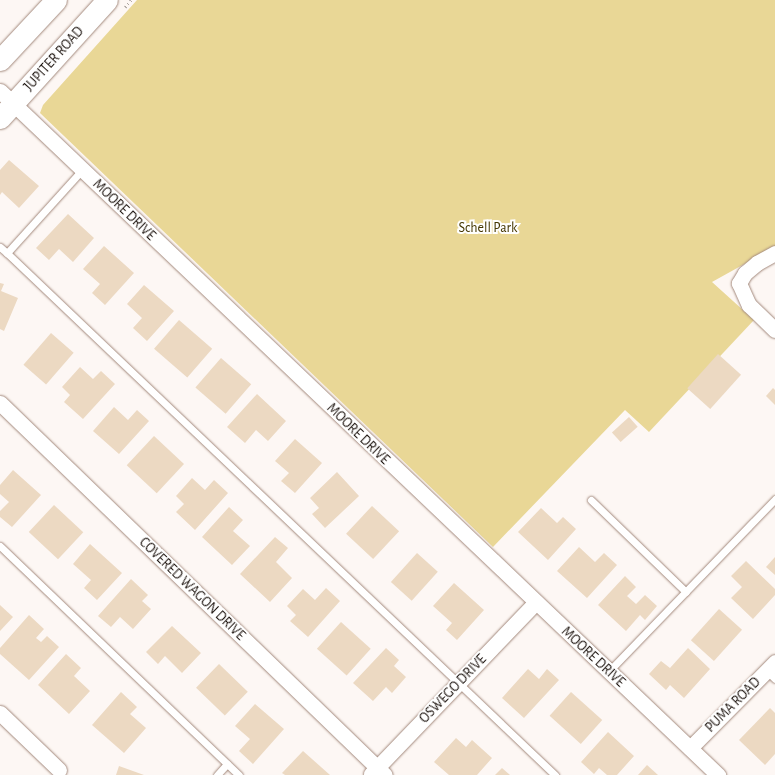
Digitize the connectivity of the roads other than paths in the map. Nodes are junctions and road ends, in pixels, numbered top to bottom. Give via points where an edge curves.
1 (56, 0) edge
2 (107, 0) edge
3 (0, 60) edge
4 (4, 104) edge
5 (82, 170) junction
6 (0, 247) edge
7 (8, 253) junction
8 (775, 253) edge
9 (775, 330) edge
10 (0, 403) edge
11 (775, 499) edge
12 (591, 500) dead end
13 (0, 546) edge
14 (686, 592) junction
15 (535, 603) junction
16 (609, 671) junction
17 (772, 671) edge
18 (458, 683) junction
19 (0, 713) edge
20 (690, 748) junction
21 (227, 764) junction
22 (59, 770) dead end
23 (377, 773) edge
24 (217, 775) edge
25 (239, 775) edge
26 (554, 775) edge
27 (718, 775) edge

1 - 3 main road
2 - 4 main road, JUPITER ROAD
4 - 5 street, MOORE DRIVE
5 - 7 lane
5 - 15 street, MOORE DRIVE
6 - 7 lane
7 - 18 lane
8 - 9 street via 757,262 739,283 749,305
10 - 23 street, COVERED WAGON DRIVE
11 - 14 lane
12 - 14 lane
13 - 21 lane
14 - 16 lane
15 - 16 street, MOORE DRIVE
15 - 18 street, OSWEGO DRIVE
16 - 20 street, MOORE DRIVE
17 - 20 street, PUMA ROAD
18 - 23 street, OSWEGO DRIVE
18 - 26 lane
19 - 22 street
20 - 27 street, MOORE DRIVE
21 - 24 lane
21 - 25 lane

